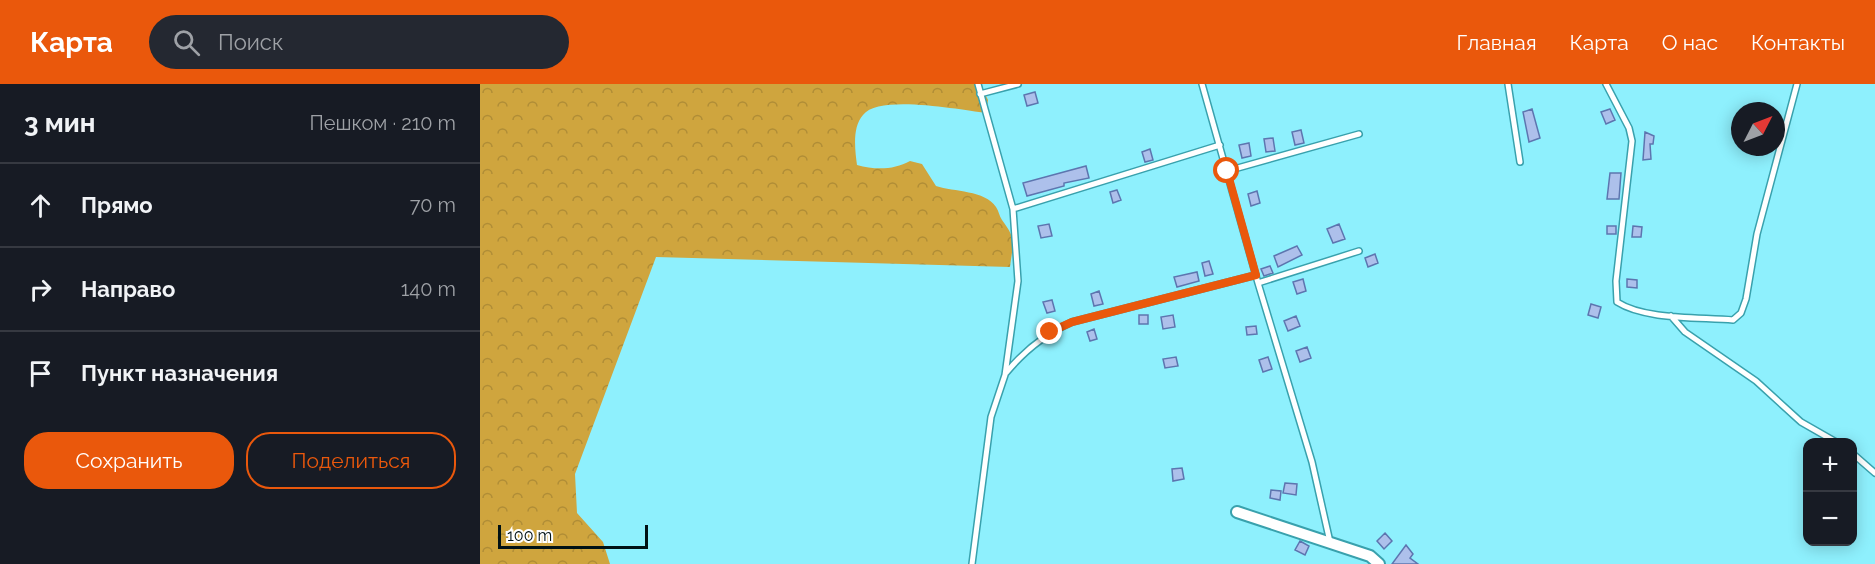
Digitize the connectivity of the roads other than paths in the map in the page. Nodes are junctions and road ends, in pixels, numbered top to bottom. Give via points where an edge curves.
1 (978, 84) edge
2 (1018, 84) edge
3 (1202, 84) edge
4 (1508, 84) edge
5 (1606, 84) edge
6 (1797, 84) edge
7 (980, 93) junction
8 (1359, 134) dead end
9 (1220, 145) junction
10 (1520, 162) dead end
11 (1227, 171) junction
12 (1013, 208) junction
13 (1359, 250) dead end
14 (1256, 275) junction
15 (1258, 283) junction
16 (1671, 316) junction
17 (1005, 375) junction
18 (1829, 438) edge
19 (1857, 457) edge
20 (1875, 473) edge
21 (1237, 512) dead end
22 (1330, 543) junction
23 (972, 564) edge
24 (1379, 564) edge

1 - 7 lane
2 - 7 lane
3 - 9 lane
4 - 10 lane
5 - 16 lane via 1632,141 1617,302 1627,309
6 - 16 lane via 1757,234 1741,313 1733,320
7 - 12 lane
8 - 11 lane
9 - 11 lane
9 - 12 lane
11 - 14 lane
12 - 17 lane via 1018,281
13 - 15 lane
14 - 15 lane
14 - 17 lane via 1072,322 1050,332 1019,357
15 - 22 lane via 1312,462
16 - 18 lane via 1685,332 1756,381 1801,422
17 - 23 lane via 991,417
19 - 20 lane
21 - 22 street
22 - 24 street via 1370,556

